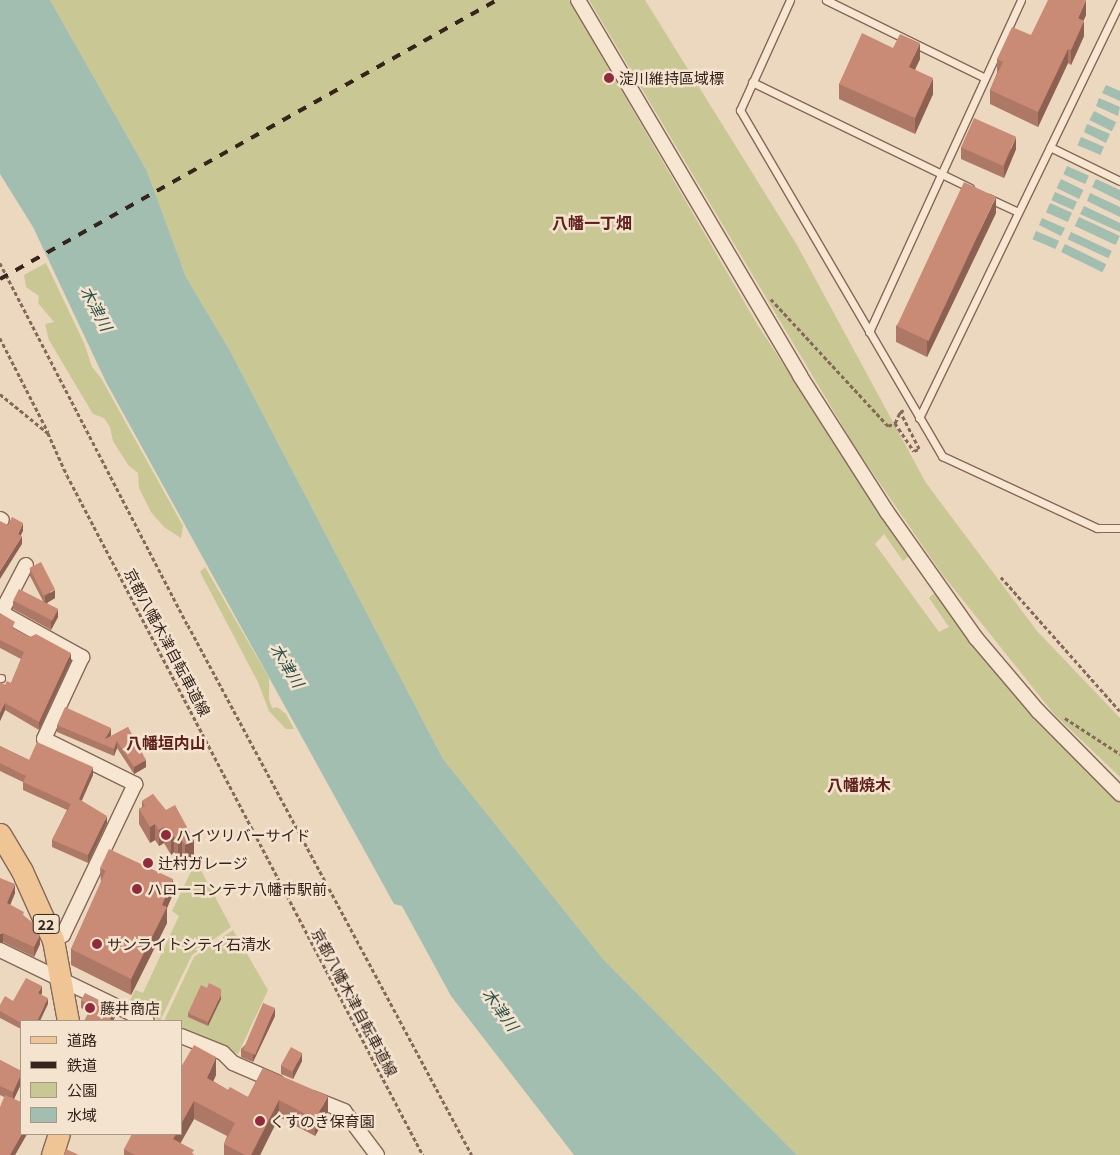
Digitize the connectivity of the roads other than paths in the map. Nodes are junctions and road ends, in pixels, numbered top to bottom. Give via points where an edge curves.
1 (578, 0) edge
2 (790, 0) edge
3 (826, 0) edge
4 (1021, 0) edge
5 (1120, 2) edge
6 (985, 78) junction
7 (752, 82) junction
8 (1050, 147) junction
9 (941, 174) junction
10 (1120, 181) edge
11 (975, 191) edge
12 (984, 196) edge
13 (1018, 212) junction
14 (869, 332) junction
15 (919, 418) junction
16 (1120, 528) edge
17 (26, 565) dead end
18 (1, 612) edge
19 (1120, 794) edge
20 (0, 834) edge
21 (53, 940) junction
22 (0, 951) edge
23 (62, 978) junction
24 (68, 1020) edge
25 (145, 1020) edge
26 (182, 1036) edge
27 (59, 1135) edge
28 (52, 1155) edge
29 (376, 1155) edge

1 - 19 street via 800,376 887,512 976,638 1038,711
2 - 7 lane
3 - 6 lane
4 - 6 lane
5 - 8 lane
6 - 9 lane
7 - 9 lane
7 - 14 lane via 740,110
8 - 10 lane
8 - 13 lane
9 - 11 lane
9 - 14 lane
12 - 13 lane
13 - 15 lane
14 - 15 lane
15 - 16 lane via 942,456 1097,528
17 - 18 street
18 - 21 street via 82,657 44,739 135,784 63,934
20 - 21 main road, 22 via 22,871
21 - 23 main road, 22
22 - 23 street
23 - 24 main road, 22
23 - 25 street
26 - 29 street via 223,1053 233,1063 344,1111
27 - 28 main road

